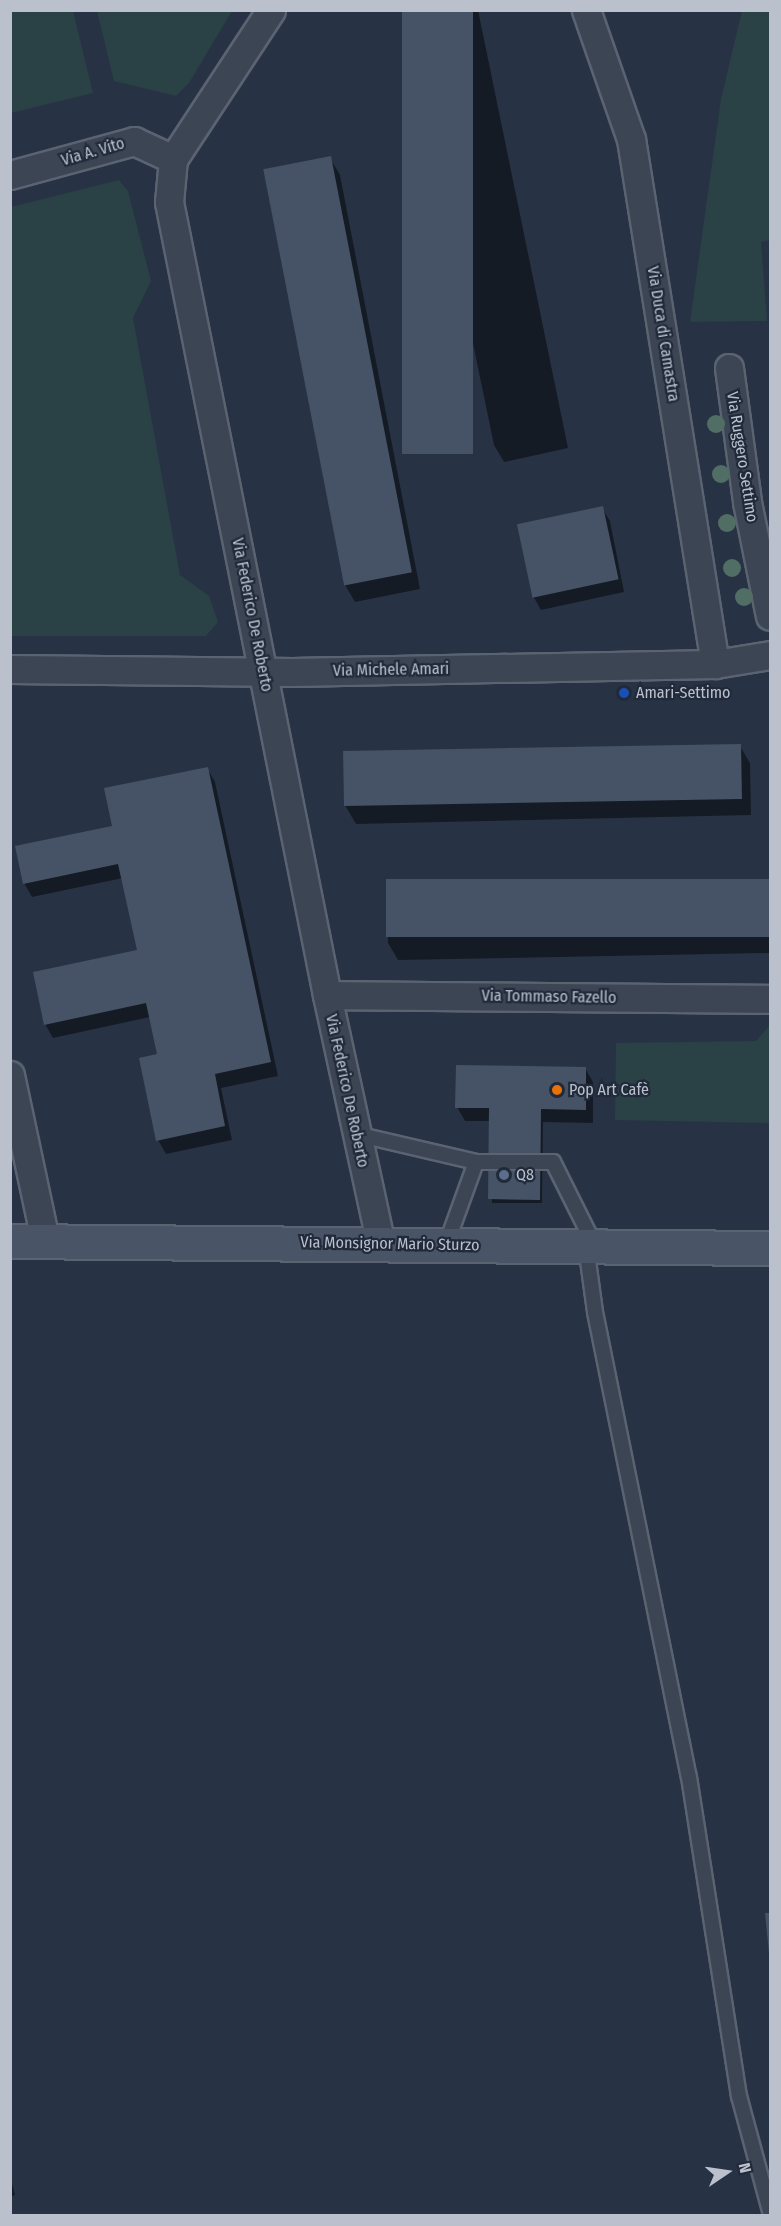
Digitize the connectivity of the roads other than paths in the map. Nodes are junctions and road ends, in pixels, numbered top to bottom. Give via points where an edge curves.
1 (271, 10) edge
2 (586, 10) edge
3 (173, 159) junction
4 (10, 175) edge
5 (729, 368) dead end
6 (771, 616) edge
7 (771, 655) edge
8 (715, 664) junction
9 (10, 669) edge
10 (263, 671) junction
11 (327, 995) junction
12 (771, 999) edge
13 (10, 1075) edge
14 (356, 1134) junction
15 (476, 1162) junction
16 (45, 1239) junction
17 (10, 1241) edge
18 (381, 1244) junction
19 (446, 1245) junction
20 (590, 1246) junction
21 (771, 1248) edge
22 (771, 2211) edge

1 - 3 street, Via Federico De Roberto
2 - 8 street, Via Duca di Camastra via 631,139
3 - 4 street, Via A. Vito via 134,141
3 - 10 street, Via Federico De Roberto via 170,202
5 - 6 street, Via Ruggero Settimo via 747,502
7 - 8 street, Via Michele Amari
8 - 10 street, Via Michele Amari
9 - 10 street, Via Michele Amari
10 - 11 street, Via Federico De Roberto
11 - 12 street, Via Tommaso Fazello
11 - 14 street, Via Federico De Roberto
13 - 16 street
14 - 15 lane
14 - 18 street, Via Federico De Roberto
15 - 19 lane
15 - 20 lane via 553,1162
16 - 17 main road, Via Monsignor Mario Sturzo
16 - 18 main road, Via Monsignor Mario Sturzo
18 - 19 main road, Via Monsignor Mario Sturzo
19 - 20 main road, Via Monsignor Mario Sturzo
20 - 21 main road, Via Monsignor Mario Sturzo
20 - 22 lane via 595,1312 689,1778 739,2096

